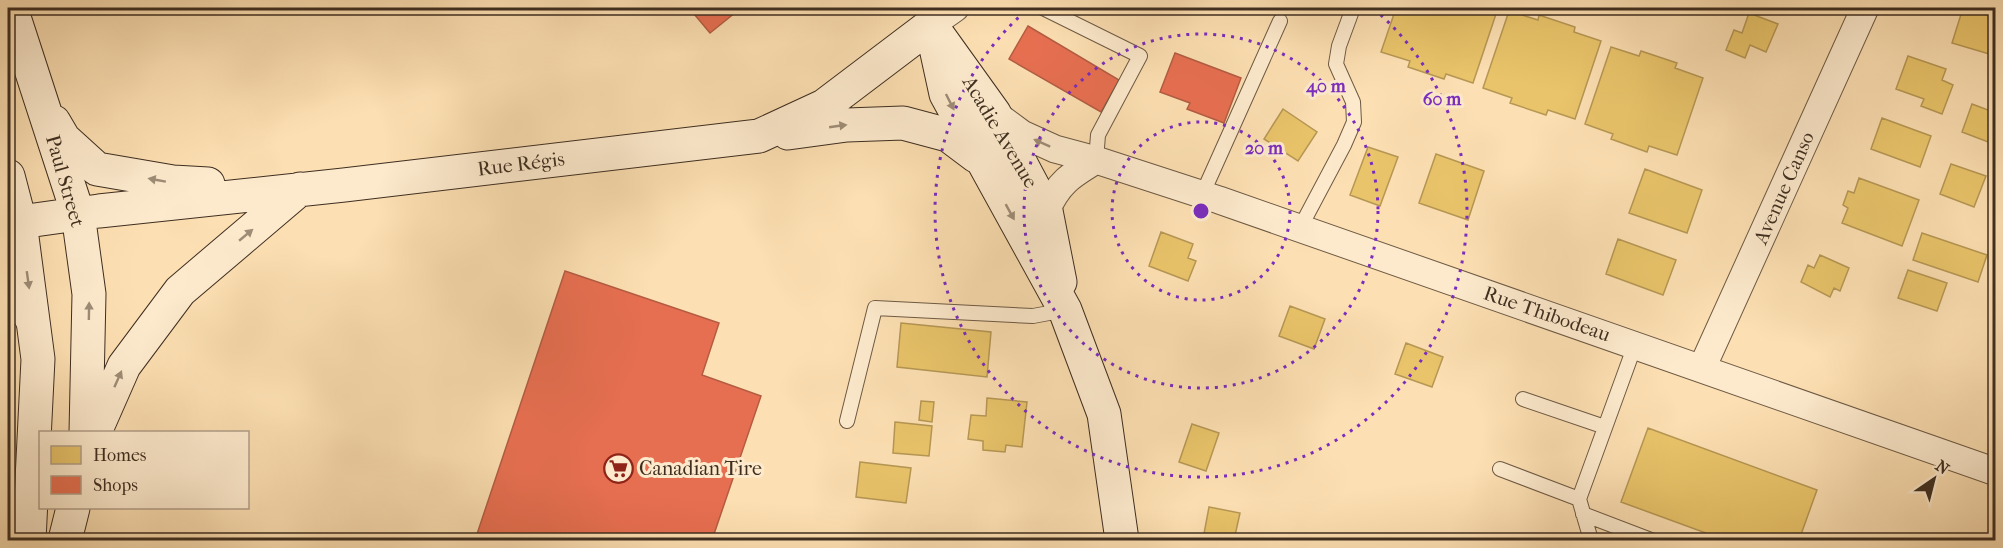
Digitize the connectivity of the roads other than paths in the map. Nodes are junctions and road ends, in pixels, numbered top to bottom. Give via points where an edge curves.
1 (11, 8) edge
2 (1043, 8) edge
3 (1353, 8) edge
4 (1865, 8) edge
5 (934, 13) edge
6 (1280, 21) dead end
7 (40, 97) junction
8 (994, 113) junction
9 (759, 136) junction
10 (1096, 160) junction
11 (982, 161) junction
12 (8, 176) edge
13 (300, 189) junction
14 (1202, 195) junction
15 (1046, 211) junction
16 (78, 214) junction
17 (14, 223) edge
18 (1300, 228) junction
19 (8, 300) edge
20 (1065, 310) junction
21 (1635, 345) junction
22 (38, 359) junction
23 (1702, 368) junction
24 (1523, 399) dead end
25 (847, 421) dead end
26 (1605, 427) junction
27 (86, 431) edge
28 (95, 431) edge
29 (1500, 469) dead end
30 (1995, 472) edge
31 (1579, 499) junction
32 (73, 509) edge
33 (1583, 514) junction
34 (29, 540) edge
35 (65, 540) edge
36 (1122, 540) edge
37 (1591, 540) edge
38 (1652, 540) edge

1 - 7 street, Paul Street
2 - 10 lane via 1140,56 1098,135
3 - 18 lane via 1336,64 1353,102 1354,122
4 - 23 street, Avenue Canso
5 - 8 street, Acadie Avenue
5 - 9 street, Rue Régis via 824,106
5 -> 11 street, Acadie Avenue via 946,94
6 - 14 lane
13 -> 7 street via 173,182 97,169 64,139
7 - 16 street, Paul Street
10 -> 8 street, Rue Thibodeau via 1054,149 1022,134
8 - 15 street, Acadie Avenue
9 -> 11 street via 847,125 903,123 948,135
9 - 13 street, Rue Régis
10 - 14 street, Rue Thibodeau
10 - 15 street via 1069,176 1053,194
11 -> 20 street, Acadie Avenue
12 - 17 street
13 - 16 street, Rue Régis
28 -> 13 street via 124,366 180,291
14 - 18 street, Rue Thibodeau
15 - 20 street, Acadie Avenue
16 - 17 street, Rue Régis
27 -> 16 street, Paul Street via 89,294
17 -> 22 street
18 - 21 street, Rue Thibodeau
19 - 22 lane via 19,315
20 - 25 lane via 1033,316 875,308
20 - 36 street, Acadie Avenue via 1104,414
21 - 23 street, Rue Thibodeau
21 - 26 lane
22 - 34 street
23 - 30 street, Rue Thibodeau
24 - 26 lane
26 - 31 lane
29 - 31 lane
31 - 33 lane
32 - 35 street
33 - 37 lane
33 - 38 lane

